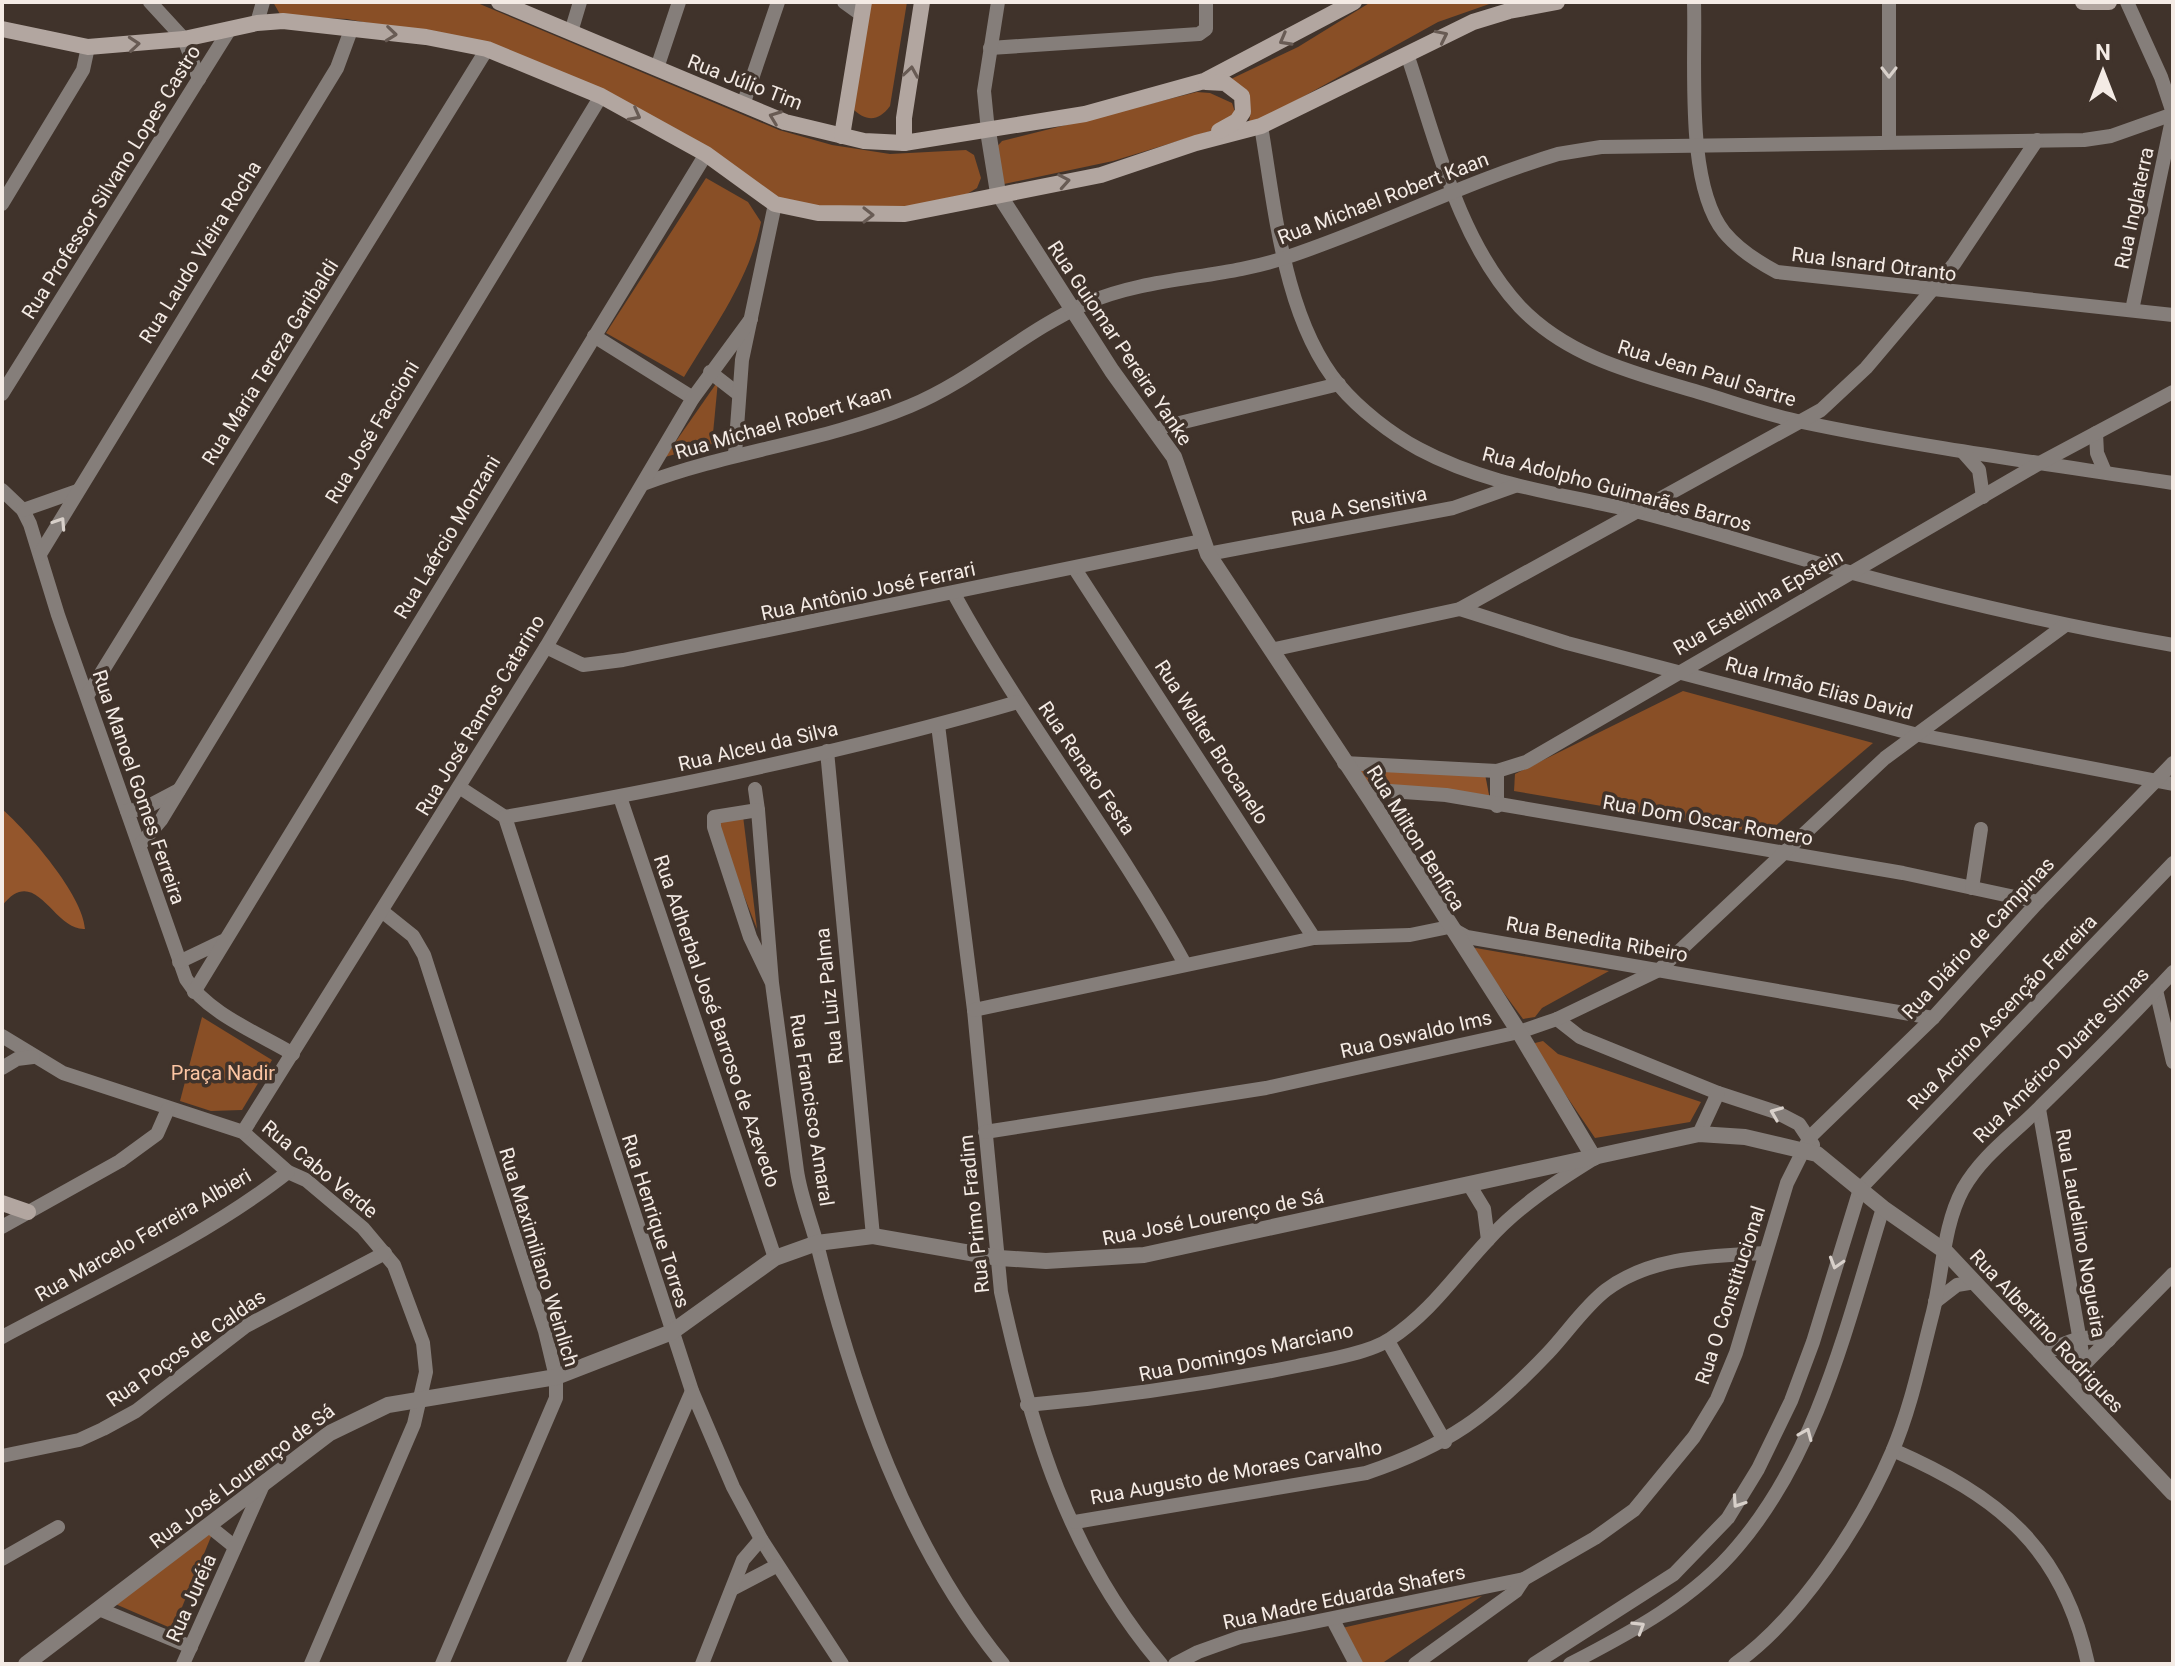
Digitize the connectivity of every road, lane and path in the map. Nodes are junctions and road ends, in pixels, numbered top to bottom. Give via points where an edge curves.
1 (150, 2) edge
2 (263, 2) edge
3 (499, 2) edge
4 (580, 2) edge
5 (679, 2) edge
6 (778, 2) edge
7 (844, 2) edge
8 (922, 2) edge
9 (998, 2) edge
10 (1206, 2) edge
11 (1354, 2) edge
12 (1557, 2) edge
13 (1694, 2) edge
14 (1889, 2) edge
15 (2083, 2) edge
16 (2109, 2) edge
17 (2127, 2) edge
18 (863, 8) edge
19 (257, 23) junction
20 (2, 29) edge
21 (351, 30) junction
22 (228, 32) junction
23 (571, 32) junction
24 (184, 39) junction
25 (88, 47) junction
26 (990, 48) junction
27 (487, 49) junction
28 (1407, 54) junction
29 (657, 68) junction
30 (199, 79) junction
31 (1204, 81) junction
32 (601, 96) junction
33 (743, 105) junction
34 (2173, 114) edge
35 (1261, 126) junction
36 (988, 131) junction
37 (842, 136) junction
38 (2037, 140) junction
39 (1889, 142) junction
40 (904, 143) junction
41 (1196, 143) junction
42 (1697, 146) junction
43 (706, 154) junction
44 (1027, 188) junction
45 (998, 193) junction
46 (1454, 194) junction
47 (2, 204) edge
48 (775, 204) junction
49 (1013, 217) junction
50 (1284, 259) junction
51 (1928, 291) junction
52 (1073, 310) junction
53 (2132, 310) junction
54 (2173, 315) edge
55 (751, 319) junction
56 (594, 336) junction
57 (710, 372) junction
58 (1339, 384) junction
59 (2173, 392) edge
60 (737, 393) junction
61 (2, 394) edge
62 (693, 398) junction
63 (1799, 422) junction
64 (1155, 429) junction
65 (2096, 433) junction
66 (1964, 452) junction
67 (735, 454) junction
68 (2040, 463) junction
69 (2105, 472) junction
70 (2173, 483) edge
71 (643, 484) junction
72 (1515, 486) junction
73 (2, 490) edge
74 (77, 491) junction
75 (1983, 497) junction
76 (23, 510) junction
77 (1637, 512) junction
78 (1204, 547) junction
79 (40, 554) junction
80 (1075, 569) junction
81 (1849, 572) junction
82 (954, 594) junction
83 (1460, 609) junction
84 (2064, 626) junction
85 (2173, 645) edge
86 (546, 647) junction
87 (1271, 650) junction
88 (1677, 672) junction
89 (87, 696) junction
90 (1018, 702) junction
91 (938, 725) junction
92 (1914, 734) junction
93 (827, 751) junction
94 (1344, 763) junction
95 (2173, 763) edge
96 (1497, 771) junction
97 (2157, 781) junction
98 (2173, 784) edge
99 (459, 787) junction
100 (755, 789) dead end
101 (179, 790) junction
102 (620, 797) junction
103 (1370, 799) junction
104 (1497, 806) junction
105 (758, 810) junction
106 (127, 811) junction
107 (505, 817) junction
108 (1981, 829) dead end
109 (140, 845) junction
110 (1785, 854) junction
111 (2173, 863) edge
112 (1972, 888) junction
113 (2038, 902) junction
114 (383, 912) junction
115 (1449, 927) junction
116 (1314, 938) junction
117 (223, 941) junction
118 (179, 962) junction
119 (1185, 964) junction
120 (1659, 970) junction
121 (2173, 972) edge
122 (772, 983) junction
123 (2156, 990) junction
124 (194, 992) junction
125 (974, 1010) junction
126 (1933, 1018) junction
127 (1557, 1019) junction
128 (1519, 1032) junction
129 (2, 1036) edge
130 (293, 1054) junction
131 (33, 1057) junction
132 (2173, 1062) edge
133 (2, 1068) edge
134 (1718, 1093) junction
135 (168, 1109) junction
136 (2039, 1109) junction
137 (243, 1132) junction
138 (985, 1132) junction
139 (1699, 1134) junction
140 (1810, 1147) junction
141 (1594, 1158) junction
142 (288, 1172) junction
143 (1470, 1186) junction
144 (1860, 1189) junction
145 (2, 1203) edge
146 (1883, 1208) junction
147 (28, 1212) junction
148 (2, 1227) edge
149 (873, 1236) junction
150 (1488, 1240) junction
151 (817, 1243) junction
152 (1946, 1252) junction
153 (385, 1253) junction
154 (1765, 1253) junction
155 (775, 1258) junction
156 (999, 1258) junction
157 (2173, 1274) edge
158 (1975, 1282) junction
159 (1935, 1302) junction
160 (9, 1330) edge
161 (672, 1332) junction
162 (2, 1337) edge
163 (2079, 1339) junction
164 (2109, 1340) junction
165 (1388, 1341) junction
166 (2044, 1355) junction
167 (2084, 1364) junction
168 (556, 1377) junction
169 (2068, 1381) junction
170 (692, 1391) junction
171 (419, 1398) junction
172 (1027, 1405) junction
173 (1445, 1442) junction
174 (1893, 1450) junction
175 (2, 1456) edge
176 (263, 1485) junction
177 (2173, 1493) edge
178 (1075, 1522) junction
179 (209, 1526) junction
180 (58, 1527) dead end
181 (761, 1539) junction
182 (235, 1547) junction
183 (2, 1559) edge
184 (776, 1566) junction
185 (1524, 1579) junction
186 (734, 1588) junction
187 (99, 1609) junction
188 (1333, 1620) junction
189 (191, 1647) junction
190 (1745, 1661) edge
191 (26, 1664) edge
192 (183, 1664) edge
193 (311, 1664) edge
194 (442, 1664) edge
195 (573, 1664) edge
196 (702, 1664) edge
197 (842, 1664) edge
198 (1003, 1664) edge
199 (1161, 1664) edge
200 (1175, 1664) edge
201 (1356, 1664) edge
202 (1415, 1664) edge
203 (1534, 1664) edge
204 (1570, 1664) edge
205 (2088, 1664) edge

1 - 24 street
2 - 19 street
3 - 23 main road, Rua Júlio Tim
4 - 23 street
5 - 29 street
6 - 33 street
7 - 18 street
40 -> 8 main road
9 - 26 street
10 - 26 street via 1206,29 1199,34
11 -> 31 main road, Rua Júlio Tim
28 -> 12 main road via 1473,22
13 - 42 street, Rua Isnard Otranto
14 -> 39 street
15 - 16 main road
17 - 34 street
18 - 37 main road
19 - 21 main road
19 - 22 main road
20 - 25 main road
21 -> 27 main road
21 - 74 street, Rua Laudo Vieira Rocha via 337,68
22 - 24 main road
22 - 30 street, Rua Professor Silvano Lopes Castro
23 - 29 main road, Rua Júlio Tim
25 -> 24 main road
24 - 30 street
25 - 47 street via 83,70
26 - 36 street via 984,91
27 - 32 main road
27 - 89 street, Rua Maria Tereza Garibaldi
28 - 35 main road
28 - 46 street, Rua Jean Paul Sartre
29 - 33 main road, Rua Júlio Tim
30 - 61 street, Rua Professor Silvano Lopes Castro
31 - 36 main road, Rua Júlio Tim via 1085,114
31 - 41 main road via 1234,87 1242,96 1243,112 1237,121
32 -> 43 main road
32 - 101 street, Rua José Faccioni
37 -> 33 main road, Rua Júlio Tim
34 - 38 street, Rua Michael Robert Kaan via 2111,136
34 - 53 street, Rua Inglaterra
35 - 41 main road
35 - 50 street, Rua Adolpho Guimarães Barros
36 - 40 main road, Rua Júlio Tim
36 - 45 street, Rua Guiomar Pereira Yanke
37 - 40 main road, Rua Júlio Tim
38 - 39 street, Rua Michael Robert Kaan
38 - 51 street via 1954,264
39 - 42 street, Rua Michael Robert Kaan
44 -> 41 main road via 1101,175
42 - 46 street, Rua Michael Robert Kaan via 1601,147 1558,154
42 - 51 street, Rua Isnard Otranto via 1713,215 1724,233 1757,261 1777,272
43 - 48 main road
43 - 56 street, Rua Laércio Monzani
44 - 45 main road
44 - 49 street via 1018,197
48 -> 45 main road via 818,213 905,214
45 - 49 street, Rua Guiomar Pereira Yanke
46 - 50 street, Rua Michael Robert Kaan
46 - 63 street, Rua Jean Paul Sartre via 1486,263 1546,331 1612,367
48 - 55 street
49 - 52 street, Rua Guiomar Pereira Yanke
50 - 52 street, Rua Michael Robert Kaan via 1120,293
50 - 58 street, Rua Adolpho Guimarães Barros via 1313,341
51 - 53 street, Rua Isnard Otranto
51 - 63 street via 1866,368 1832,401
52 - 64 street, Rua Guiomar Pereira Yanke
52 - 67 street, Rua Michael Robert Kaan via 909,407
53 - 54 street, Rua Isnard Otranto
55 - 57 street, Rua José Ramos Catarino
55 - 60 street
56 - 62 street
56 - 117 street, Rua Laércio Monzani
57 - 60 street
57 - 62 street, Rua José Ramos Catarino
58 - 64 street
58 - 72 street, Rua Adolpho Guimarães Barros via 1419,449
59 - 65 street, Rua Estelinha Epstein
60 - 67 street
62 - 71 street, Rua José Ramos Catarino
63 - 66 street, Rua Jean Paul Sartre
63 - 77 street
64 - 78 street, Rua Guiomar Pereira Yanke via 1174,457
65 - 68 street, Rua Estelinha Epstein
65 - 69 street
66 - 68 street, Rua Jean Paul Sartre
66 - 75 street via 1979,470
67 - 71 street, Rua Michael Robert Kaan
68 - 69 street, Rua Jean Paul Sartre
68 - 75 street, Rua Estelinha Epstein
69 - 70 street, Rua Jean Paul Sartre
71 - 86 street, Rua José Ramos Catarino
72 - 77 street, Rua Adolpho Guimarães Barros
72 - 78 street, Rua A Sensitiva via 1453,508
73 - 76 street, Rua Manoel Gomes Ferreira
74 - 76 street
79 -> 74 street, Rua Laudo Vieira Rocha
75 - 81 street, Rua Estelinha Epstein
76 - 79 street, Rua Manoel Gomes Ferreira
77 - 81 street, Rua Adolpho Guimarães Barros
77 - 83 street
78 - 80 street, Rua Antônio José Ferrari
78 - 87 street, Rua Milton Benfica
79 - 89 street, Rua Manoel Gomes Ferreira
80 - 82 street, Rua Antônio José Ferrari
80 - 116 street, Rua Walter Brocanelo
81 - 84 street, Rua Adolpho Guimarães Barros
81 - 88 street, Rua Estelinha Epstein
82 - 86 street, Rua Antônio José Ferrari via 623,660 583,665
82 - 90 street, Rua Renato Festa
83 - 87 street
83 - 88 street, Rua Irmão Elias David
84 - 85 street, Rua Adolpho Guimarães Barros
84 - 92 street, Rua Oswaldo Ims
86 - 99 street, Rua José Ramos Catarino
87 - 94 street, Rua Milton Benfica
88 - 92 street, Rua Irmão Elias David
88 - 96 street, Rua Estelinha Epstein via 1599,722 1526,762
89 - 106 street, Rua Manoel Gomes Ferreira
90 - 91 street, Rua Alceu da Silva
90 - 119 street, Rua Renato Festa via 1143,887
91 - 93 street, Rua Alceu da Silva
91 - 125 street, Rua Primo Fradim
92 - 97 street, Rua Irmão Elias David
92 - 110 street, Rua Oswaldo Ims
93 - 102 street, Rua Alceu da Silva
93 - 149 street, Rua Luiz Palma
94 - 96 street, Rua Estelinha Epstein
94 - 103 street, Rua Milton Benfica
95 - 97 street, Rua Diário de Campinas
96 - 104 street
97 - 98 street, Rua Irmão Elias David
97 - 113 street, Rua Diário de Campinas
99 - 107 street
99 - 114 street, Rua José Ramos Catarino
100 - 105 street, Rua Francisco Amaral
101 - 106 street via 143,809
101 - 109 street, Rua José Faccioni
102 - 107 street, Rua Alceu da Silva
102 - 155 street, Rua Adherbal José Barroso de Azevedo
103 - 104 street, Rua Dom Oscar Romero via 1390,791
103 - 115 street, Rua Milton Benfica
104 - 110 street, Rua Dom Oscar Romero
105 - 122 street, Rua Francisco Amaral
105 - 122 street, Rua Francisco Amaral via 712,821 750,937
106 - 109 street, Rua Manoel Gomes Ferreira
107 - 161 street, Rua Henrique Torres
108 - 112 street
109 - 118 street, Rua Manoel Gomes Ferreira
110 - 112 street, Rua Dom Oscar Romero
110 - 120 street, Rua Oswaldo Ims
111 - 144 street, Rua Arcino Ascenção Ferreira
112 - 113 street, Rua Dom Oscar Romero
113 - 126 street, Rua Diário de Campinas
114 - 130 street, Rua José Ramos Catarino
114 - 168 street, Rua Maximiliano Weinlich via 413,936 424,955
115 - 116 street via 1410,935
115 - 120 street, Rua Benedita Ribeiro via 1467,937
115 - 128 street, Rua Milton Benfica
116 - 119 street
117 - 118 street
117 - 124 street, Rua Laércio Monzani
118 - 124 street, Rua Manoel Gomes Ferreira
119 - 125 street
120 - 126 street, Rua Benedita Ribeiro
120 - 127 street, Rua Oswaldo Ims
121 - 123 street, Rua Américo Duarte Simas
122 - 151 street, Rua Francisco Amaral via 801,1199
123 - 132 street
123 - 136 street, Rua Américo Duarte Simas
124 - 130 street
125 - 138 street, Rua Primo Fradim
126 - 140 street, Rua Diário de Campinas
127 - 128 street, Rua Oswaldo Ims
127 - 134 street via 1580,1037
128 - 138 street, Rua Oswaldo Ims via 1266,1088
128 - 141 street, Rua Milton Benfica
129 - 131 street, Rua Cabo Verde
130 - 137 street, Rua José Ramos Catarino
131 - 133 street
131 - 135 street, Rua Cabo Verde via 63,1073
134 - 139 street
140 -> 134 street via 1799,1124
135 - 137 street, Rua Cabo Verde
135 - 147 street via 157,1134
136 - 152 street, Rua Américo Duarte Simas via 1989,1152 1971,1176 1956,1205
136 - 163 street, Rua Laudelino Nogueira
137 - 142 street, Rua Cabo Verde
138 - 156 street, Rua Primo Fradim
139 - 140 street, Rua José Lourenço de Sá
139 - 141 street, Rua José Lourenço de Sá
140 - 144 street
140 - 154 street, Rua O Constitucional via 1787,1183
141 - 143 street, Rua José Lourenço de Sá
141 - 150 street, Rua Domingos Marciano via 1519,1210
142 - 153 street, Rua Cabo Verde via 306,1180
142 - 160 street, Rua Marcelo Ferreira Albieri via 156,1254
143 - 150 street via 1484,1209
143 - 156 street, Rua José Lourenço de Sá via 1144,1255 1091,1261
144 - 146 street
144 -> 203 street via 1791,1401 1728,1518 1674,1574
145 - 147 main road
146 - 152 street, Rua Albertino Rodrigues
204 -> 146 street via 1639,1628 1701,1582 1737,1548 1772,1501 1838,1352
147 - 148 street
149 - 151 street, Rua José Lourenço de Sá
149 - 156 street, Rua José Lourenço de Sá
150 - 165 street, Rua Domingos Marciano via 1447,1291
151 - 155 street, Rua José Lourenço de Sá
151 - 198 street, Rua Francisco Amaral via 846,1350 895,1483 956,1601
152 - 158 street, Rua Albertino Rodrigues
152 - 159 street, Rua Américo Duarte Simas
153 - 171 street, Rua Cabo Verde via 405,1288 423,1343 426,1372
153 - 175 street, Rua Poços de Caldas via 246,1326 136,1411 103,1429 79,1440
154 - 173 street, Rua Augusto de Moraes Carvalho via 1692,1257 1637,1273 1607,1289 1479,1419
154 - 185 street, Rua O Constitucional via 1723,1385 1680,1456 1634,1510
155 - 161 street, Rua José Lourenço de Sá
156 - 172 street, Rua Primo Fradim via 1001,1292
157 - 164 street
158 - 159 street via 1957,1285
158 - 166 street, Rua Albertino Rodrigues
159 - 174 street, Rua Américo Duarte Simas
160 - 162 street, Rua Marcelo Ferreira Albieri
161 - 168 street, Rua José Lourenço de Sá
161 - 170 street, Rua Henrique Torres
163 - 164 street
163 - 166 street
163 - 167 street, Rua Laudelino Nogueira
164 - 167 street
165 - 172 street, Rua Domingos Marciano via 1220,1381
165 - 173 street
166 - 169 street, Rua Albertino Rodrigues
167 - 169 street
168 - 171 street, Rua José Lourenço de Sá
168 - 194 street, Rua Maximiliano Weinlich via 556,1398 540,1441
169 - 177 street, Rua Albertino Rodrigues
170 - 181 street, Rua Henrique Torres
170 - 195 street
171 - 176 street, Rua José Lourenço de Sá via 357,1417
171 - 193 street, Rua Cabo Verde via 409,1438
172 - 178 street, Rua Primo Fradim via 1052,1483
173 - 178 street, Rua Augusto de Moraes Carvalho via 1366,1473
174 - 190 street, Rua Américo Duarte Simas via 1859,1516 1817,1578
174 - 205 street via 1977,1493 2030,1538 2069,1598
176 - 179 street, Rua José Lourenço de Sá
176 - 182 street, Rua Juréia
178 - 199 street, Rua Primo Fradim via 1110,1596
179 - 182 street, Rua Juréia
179 - 187 street, Rua José Lourenço de Sá
180 - 183 street
181 - 184 street, Rua Henrique Torres
181 - 186 street via 743,1560
182 - 189 street, Rua Juréia
184 - 186 street
184 - 197 street, Rua Henrique Torres
185 - 188 street, Rua Madre Eduarda Shafers
185 - 202 street, Rua O Constitucional via 1506,1599
186 - 196 street
187 - 189 street
187 - 191 street, Rua José Lourenço de Sá
188 - 200 street, Rua Madre Eduarda Shafers via 1240,1637
188 - 201 street
189 - 192 street, Rua Juréia

